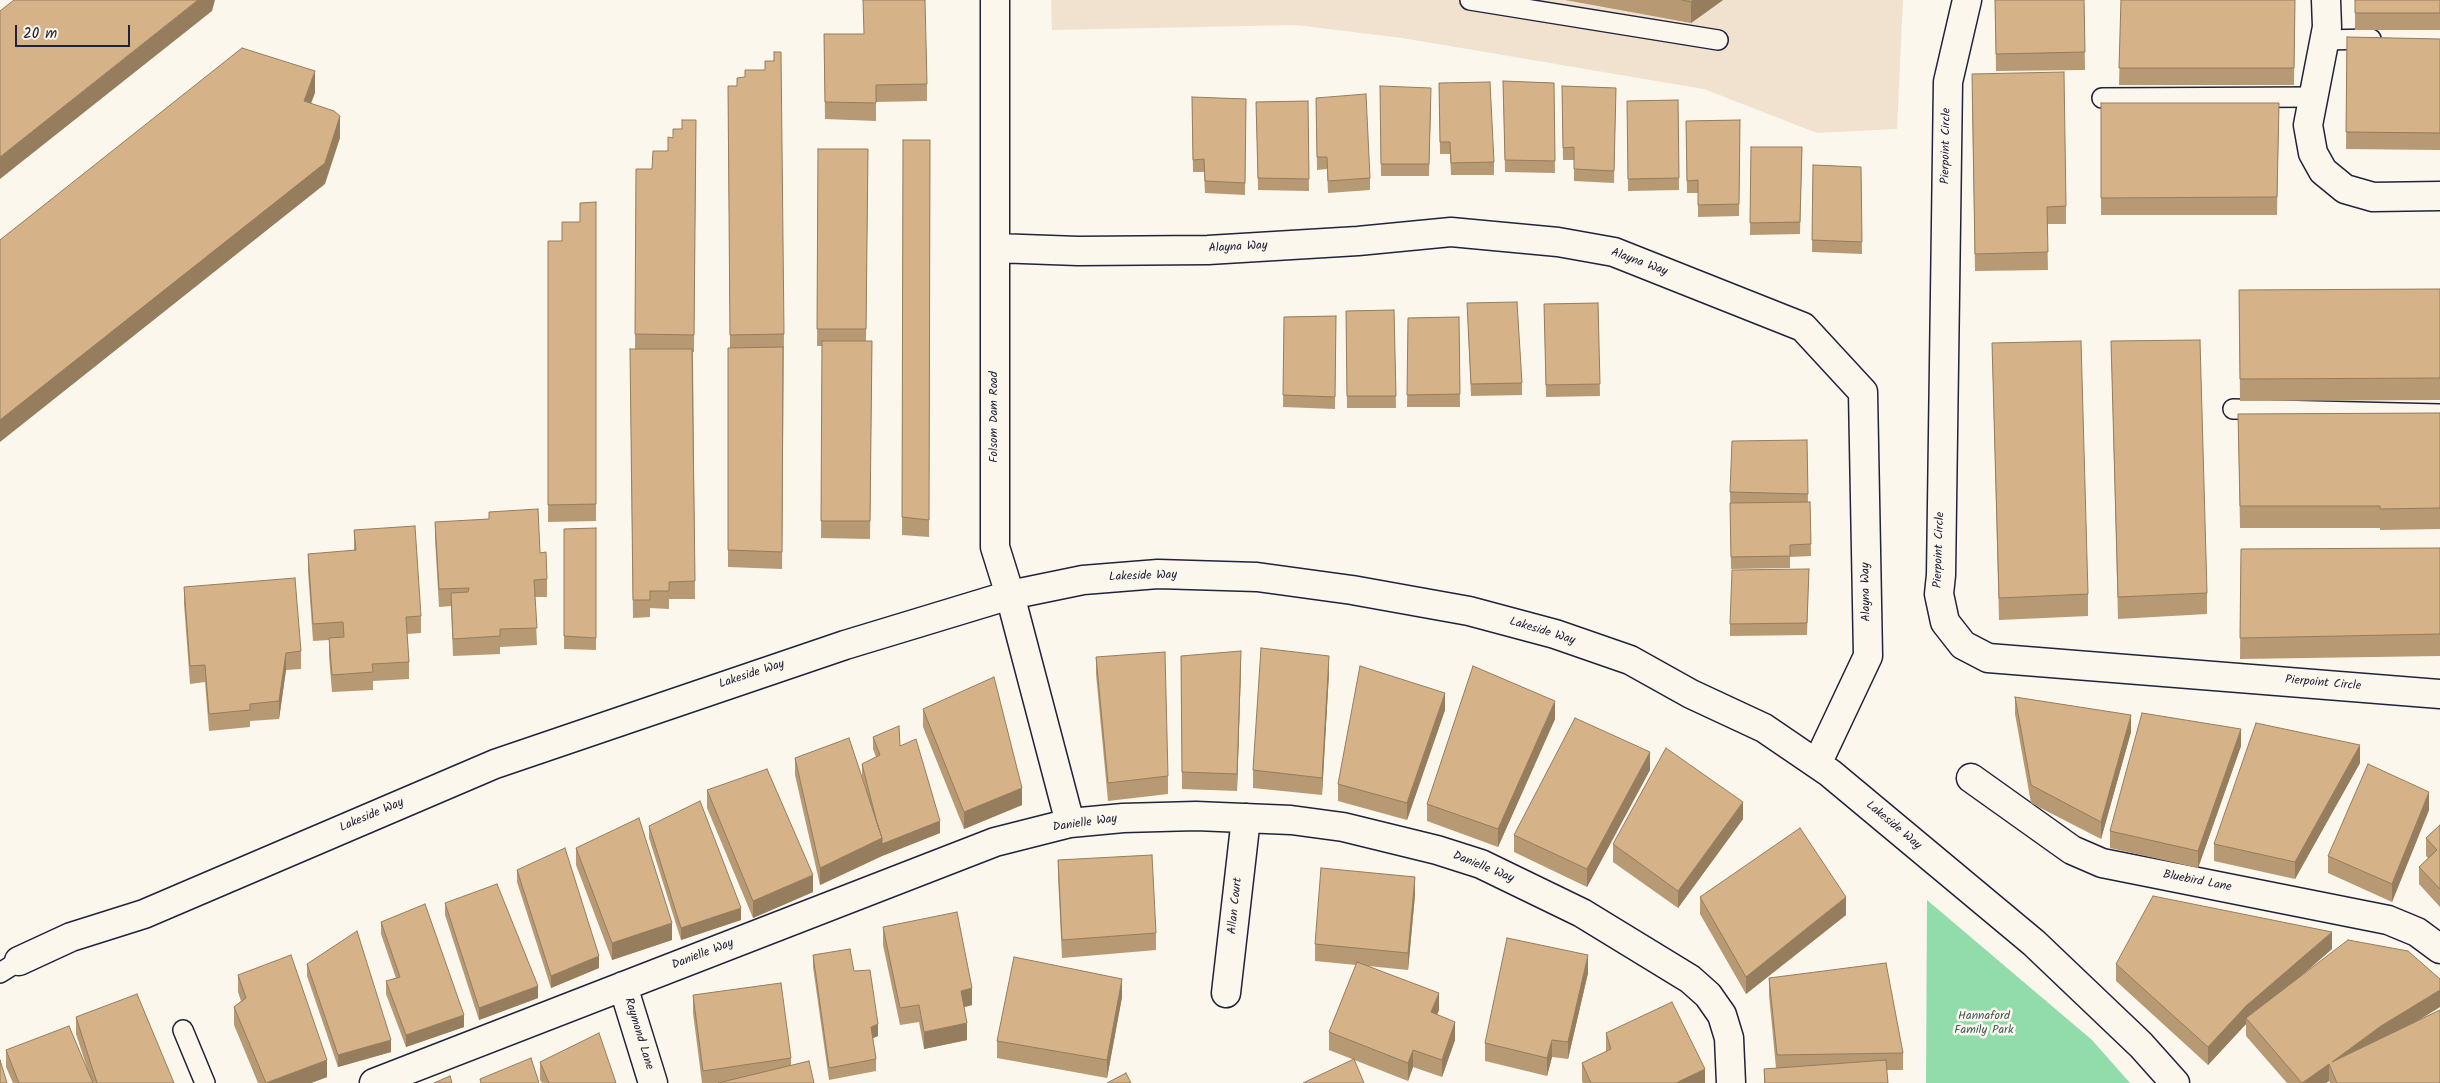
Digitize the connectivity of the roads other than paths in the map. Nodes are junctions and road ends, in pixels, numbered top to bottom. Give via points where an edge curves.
1 (995, 0) edge
2 (1470, 0) edge
3 (1967, 0) edge
4 (2326, 0) edge
5 (2392, 39) edge
6 (1718, 40) dead end
7 (2324, 40) junction
8 (2102, 98) dead end
9 (2314, 98) junction
10 (2440, 196) edge
11 (995, 248) junction
12 (2233, 409) dead end
13 (2440, 414) edge
14 (1010, 595) junction
15 (2440, 694) edge
16 (1817, 764) junction
17 (1971, 778) dead end
18 (1246, 818) junction
19 (1070, 823) junction
20 (2440, 949) edge
21 (10, 967) edge
22 (623, 986) junction
23 (1226, 993) dead end
24 (183, 1030) dead end
25 (205, 1083) edge
26 (374, 1083) edge
27 (653, 1083) edge
28 (1731, 1083) edge
29 (2175, 1083) edge

1 - 11 street, Folsom Dam Road
2 - 6 lane
3 - 15 street, Pierpoint Circle via 1948,82 1939,594 1945,622 1963,645 1988,658
4 - 7 street
5 - 7 lane
7 - 9 street
8 - 9 lane
9 - 10 street via 2308,125 2313,153 2323,171 2345,189 2373,197
11 - 14 street, Folsom Dam Road via 995,547
11 - 16 street, Alayna Way via 1208,250 1451,232 1558,242 1614,252 1803,327 1863,392 1868,656
12 - 13 lane
14 - 16 street, Lakeside Way via 1102,578 1158,574 1257,577 1469,611 1555,634 1630,660 1691,694 1764,728
14 - 19 street, Folsom Dam Road
14 - 21 street, Lakeside Way via 756,674 495,764 144,914 71,937
16 - 29 street, Lakeside Way via 2034,943 2141,1045
17 - 20 street, Bluebird Lane via 2072,850 2102,863 2388,920 2417,932
18 - 19 street, Danielle Way via 1122,818
18 - 23 street, Allan Court
18 - 28 street, Danielle Way via 1343,827 1437,850 1482,864 1582,913 1690,979 1708,995 1722,1015 1729,1038
19 - 22 street, Danielle Way via 995,842
22 - 26 street, Danielle Way
22 - 27 street, Raymond Lane
24 - 25 lane

